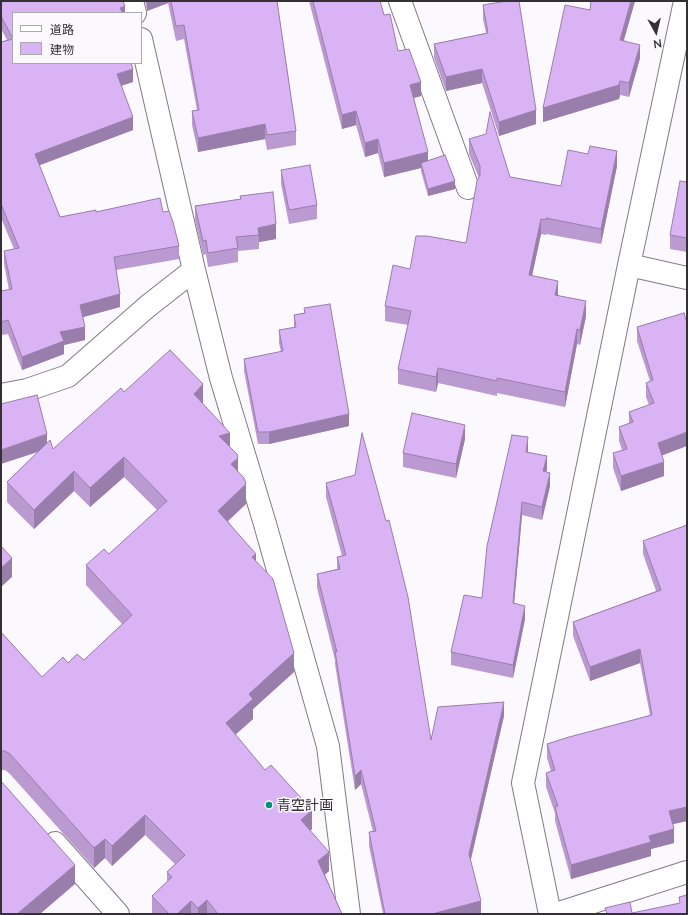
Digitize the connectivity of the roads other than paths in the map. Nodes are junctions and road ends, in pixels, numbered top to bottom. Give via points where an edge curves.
1 (132, 1) edge
2 (400, 1) edge
3 (685, 1) edge
4 (135, 12) edge
5 (142, 43) edge
6 (468, 188) dead end
7 (629, 264) junction
8 (194, 270) junction
9 (687, 278) edge
10 (1, 395) edge
11 (42, 828) edge
12 (687, 872) edge
13 (118, 914) edge
14 (349, 914) edge
15 (550, 914) edge
16 (556, 914) edge

1 - 4 street
2 - 6 street
3 - 7 street
5 - 8 street
7 - 9 street
7 - 15 street via 524,783
8 - 10 street via 148,306 68,376 28,390
8 - 14 street via 222,378 328,746
11 - 13 street
12 - 16 street

